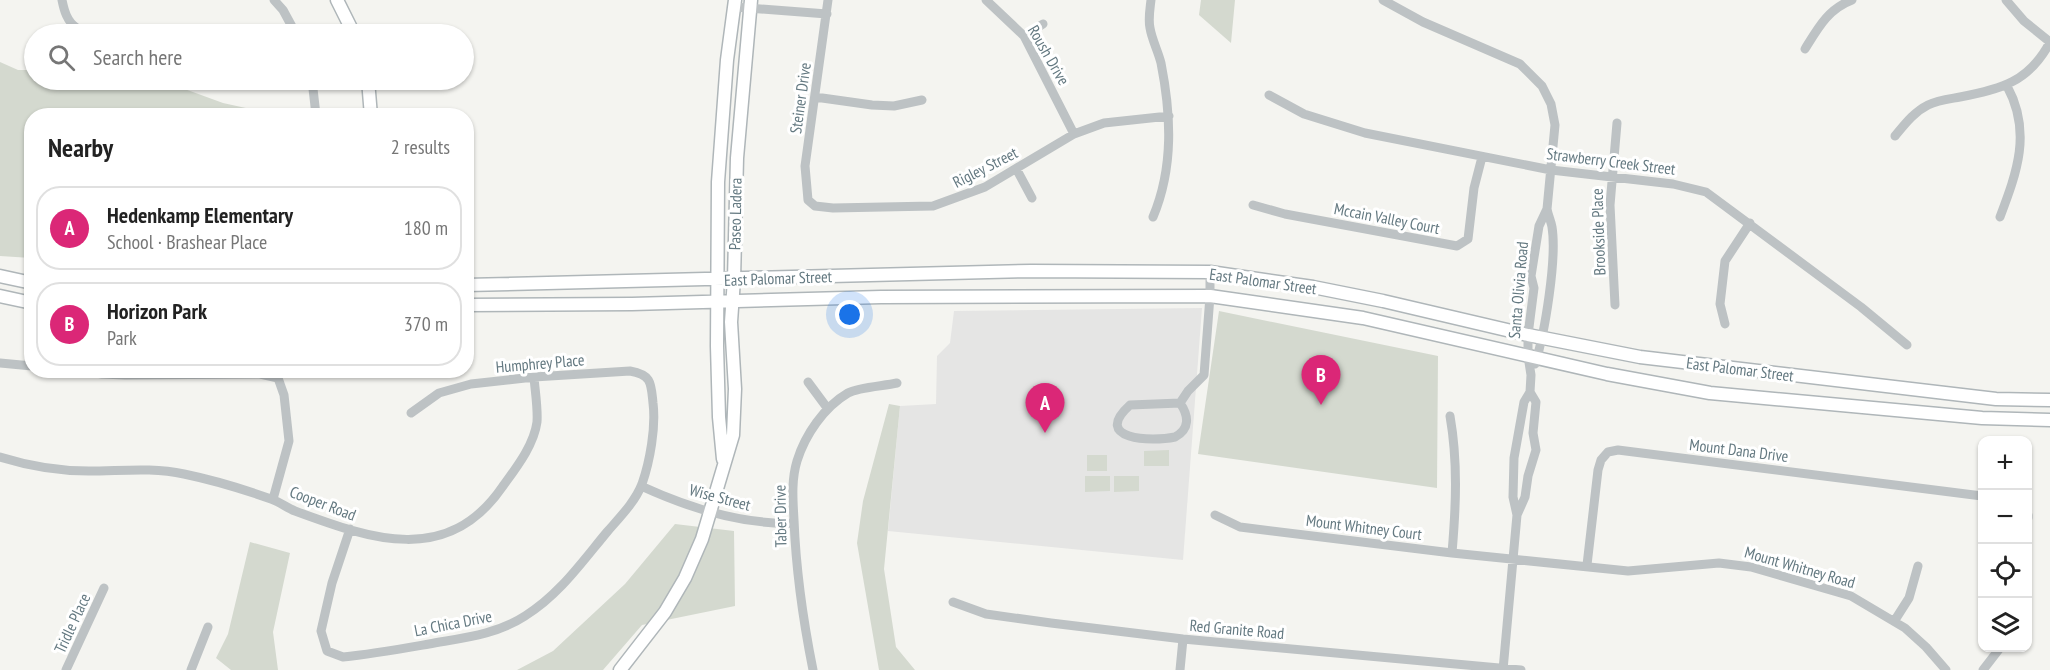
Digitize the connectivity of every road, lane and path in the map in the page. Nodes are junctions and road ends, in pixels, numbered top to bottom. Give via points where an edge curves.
1 (62, 0) edge
2 (274, 0) edge
3 (337, 0) edge
4 (828, 0) edge
5 (986, 0) edge
6 (1150, 0) edge
7 (1383, 0) edge
8 (1852, 0) edge
9 (2006, 0) edge
10 (734, 4) edge
11 (751, 4) edge
12 (827, 14) junction
13 (73, 24) edge
14 (291, 24) edge
15 (349, 24) edge
16 (1043, 24) dead end
17 (1024, 36) junction
18 (2050, 42) edge
19 (1805, 49) dead end
20 (2007, 86) junction
21 (313, 90) edge
22 (369, 90) edge
23 (1269, 95) dead end
24 (815, 97) junction
25 (922, 100) dead end
26 (315, 108) edge
27 (370, 108) edge
28 (1169, 116) junction
29 (1617, 123) dead end
30 (1074, 134) junction
31 (1895, 136) dead end
32 (1482, 157) junction
33 (1017, 170) junction
34 (1551, 170) junction
35 (1611, 178) junction
36 (1032, 198) dead end
37 (808, 200) joint
38 (1253, 205) dead end
39 (1547, 209) junction
40 (1153, 217) dead end
41 (2000, 218) dead end
42 (1750, 223) junction
43 (1210, 272) junction
44 (0, 276) edge
45 (734, 279) junction
46 (717, 280) junction
47 (24, 281) edge
48 (474, 285) edge
49 (0, 296) edge
50 (1210, 296) junction
51 (24, 301) edge
52 (732, 301) junction
53 (716, 302) junction
54 (474, 305) edge
55 (1615, 305) dead end
56 (1725, 324) dead end
57 (1528, 335) junction
58 (1541, 338) junction
59 (1906, 345) dead end
60 (1533, 357) junction
61 (0, 363) edge
62 (24, 365) edge
63 (642, 374) joint
64 (534, 377) junction
65 (278, 378) edge
66 (808, 382) dead end
67 (897, 383) dead end
68 (1530, 392) junction
69 (2050, 400) edge
70 (1180, 403) junction
71 (828, 409) junction
72 (411, 413) dead end
73 (1450, 416) dead end
74 (2050, 420) edge
75 (0, 457) edge
76 (723, 463) junction
77 (641, 486) junction
78 (1978, 495) edge
79 (273, 499) junction
80 (710, 511) junction
81 (1215, 515) dead end
82 (1517, 515) junction
83 (794, 523) junction
84 (350, 529) junction
85 (1452, 553) junction
86 (1512, 559) junction
87 (1587, 565) junction
88 (1918, 566) dead end
89 (104, 588) dead end
90 (953, 602) dead end
91 (1895, 620) junction
92 (208, 627) dead end
93 (1183, 639) junction
94 (1997, 652) edge
95 (1503, 669) edge
96 (66, 670) edge
97 (191, 670) edge
98 (620, 670) edge
99 (813, 670) edge
100 (1180, 670) edge
101 (1521, 670) edge
102 (1946, 670) edge
103 (1983, 670) edge

1 - 13 street
2 - 14 street
3 - 15 main road
4 - 12 street, Steiner Drive
5 - 17 street, Roush Drive
6 - 28 street via 1149,26 1160,59
7 - 34 street, Santa Olivia Road via 1512,59 1535,77 1551,104 1555,125
8 - 19 street via 1828,14
9 - 18 street
10 - 11 street
10 - 46 main road, Paseo Ladera via 720,144
11 - 12 street
11 - 45 main road, Paseo Ladera via 736,158
12 - 24 street, Steiner Drive
16 - 17 street
17 - 30 street, Roush Drive
18 - 20 street via 2035,64
20 - 31 street via 1929,105 1912,116
20 - 41 street via 2018,111 2021,143 2015,178
21 - 26 street
22 - 27 main road
23 - 32 street, Strawberry Creek Street via 1298,111 1358,132
24 - 25 street via 894,106
24 - 37 street, Steiner Drive via 806,166
28 - 30 street, Rigley Street via 1104,123
28 - 40 street via 1165,180
29 - 35 street, Brookside Place
30 - 33 street, Rigley Street
32 - 34 street, Strawberry Creek Street
32 - 38 street, Mccain Valley Court via 1468,238 1457,246
33 - 36 street
33 - 37 street, Rigley Street via 986,188 933,206 833,208 815,206
34 - 35 street, Strawberry Creek Street
34 - 39 street, Santa Olivia Road
35 - 42 street, Strawberry Creek Street via 1699,190 1714,196
35 - 55 street, Brookside Place
39 - 57 street, Santa Olivia Road via 1533,257
39 - 58 street, Santa Olivia Road via 1552,249
42 - 56 street via 1725,261 1720,304
42 - 59 street, Strawberry Creek Street
43 - 45 main road, East Palomar Street
43 - 50 street
43 - 57 main road, East Palomar Street via 1314,287
44 - 47 main road
45 - 46 main road, East Palomar Street
45 - 52 main road, Paseo Ladera
46 - 48 main road, East Palomar Street
46 - 53 main road, Paseo Ladera
49 - 51 main road
50 - 52 main road, East Palomar Street
50 - 60 main road, East Palomar Street via 1363,318
50 - 70 street via 1204,375
52 - 53 main road, East Palomar Street
52 - 76 main road, Paseo Ladera via 733,435
53 - 54 main road, East Palomar Street
53 - 76 main road, Paseo Ladera
57 - 58 main road, East Palomar Street
57 - 60 street, Santa Olivia Road
58 - 60 street, Santa Olivia Road
58 - 69 main road, East Palomar Street via 1640,357 1996,399
60 - 68 street, Santa Olivia Road
60 - 74 main road, East Palomar Street via 1710,393 1982,418
61 - 62 street
63 - 64 street, Humphrey Place via 630,371
63 - 77 street, La Chica Drive via 650,381 654,408 650,457
64 - 72 street, Humphrey Place via 450,389
64 - 84 street, Cooper Road via 537,422 530,442 498,494 475,517 446,532 414,541 392,540
65 - 79 street via 289,441
66 - 71 street
67 - 71 street, Taber Drive via 849,393
68 - 82 street, Santa Olivia Road via 1524,402 1514,458 1513,497
68 - 82 street, Santa Olivia Road via 1536,402 1536,450
70 - 70 street via 1130,405 1119,414 1117,423 1130,438 1175,437 1186,428 1186,412
71 - 83 street, Taber Drive via 807,435 796,462 792,489
73 - 85 street via 1457,493
75 - 79 street, Cooper Road via 57,470 177,473
76 - 80 main road, Paseo Ladera
77 - 80 street, Wise Street
77 - 84 street, La Chica Drive via 564,584 524,617 470,637 343,657 327,651 321,631
78 - 87 street, Mount Dana Drive via 1628,451 1608,452 1598,470
79 - 84 street, Cooper Road via 292,510
80 - 83 street, Wise Street via 744,521
80 - 98 main road, Paseo Ladera via 685,578 665,612
81 - 85 street, Mount Whitney Court via 1240,527
82 - 86 street, Santa Olivia Road
83 - 99 street, Taber Drive via 802,614
85 - 86 street, Mount Whitney Court
86 - 87 street, Mount Whitney Road
86 - 95 street, Santa Olivia Road
87 - 91 street, Mount Whitney Road via 1639,571 1732,563 1844,593
88 - 91 street via 1909,598
89 - 96 street, Tridle Place
90 - 93 street, Red Granite Road via 997,616
91 - 102 street, Mount Whitney Road
92 - 97 street
93 - 95 street, Red Granite Road
93 - 100 street
94 - 103 street
95 - 101 street, Red Granite Road

